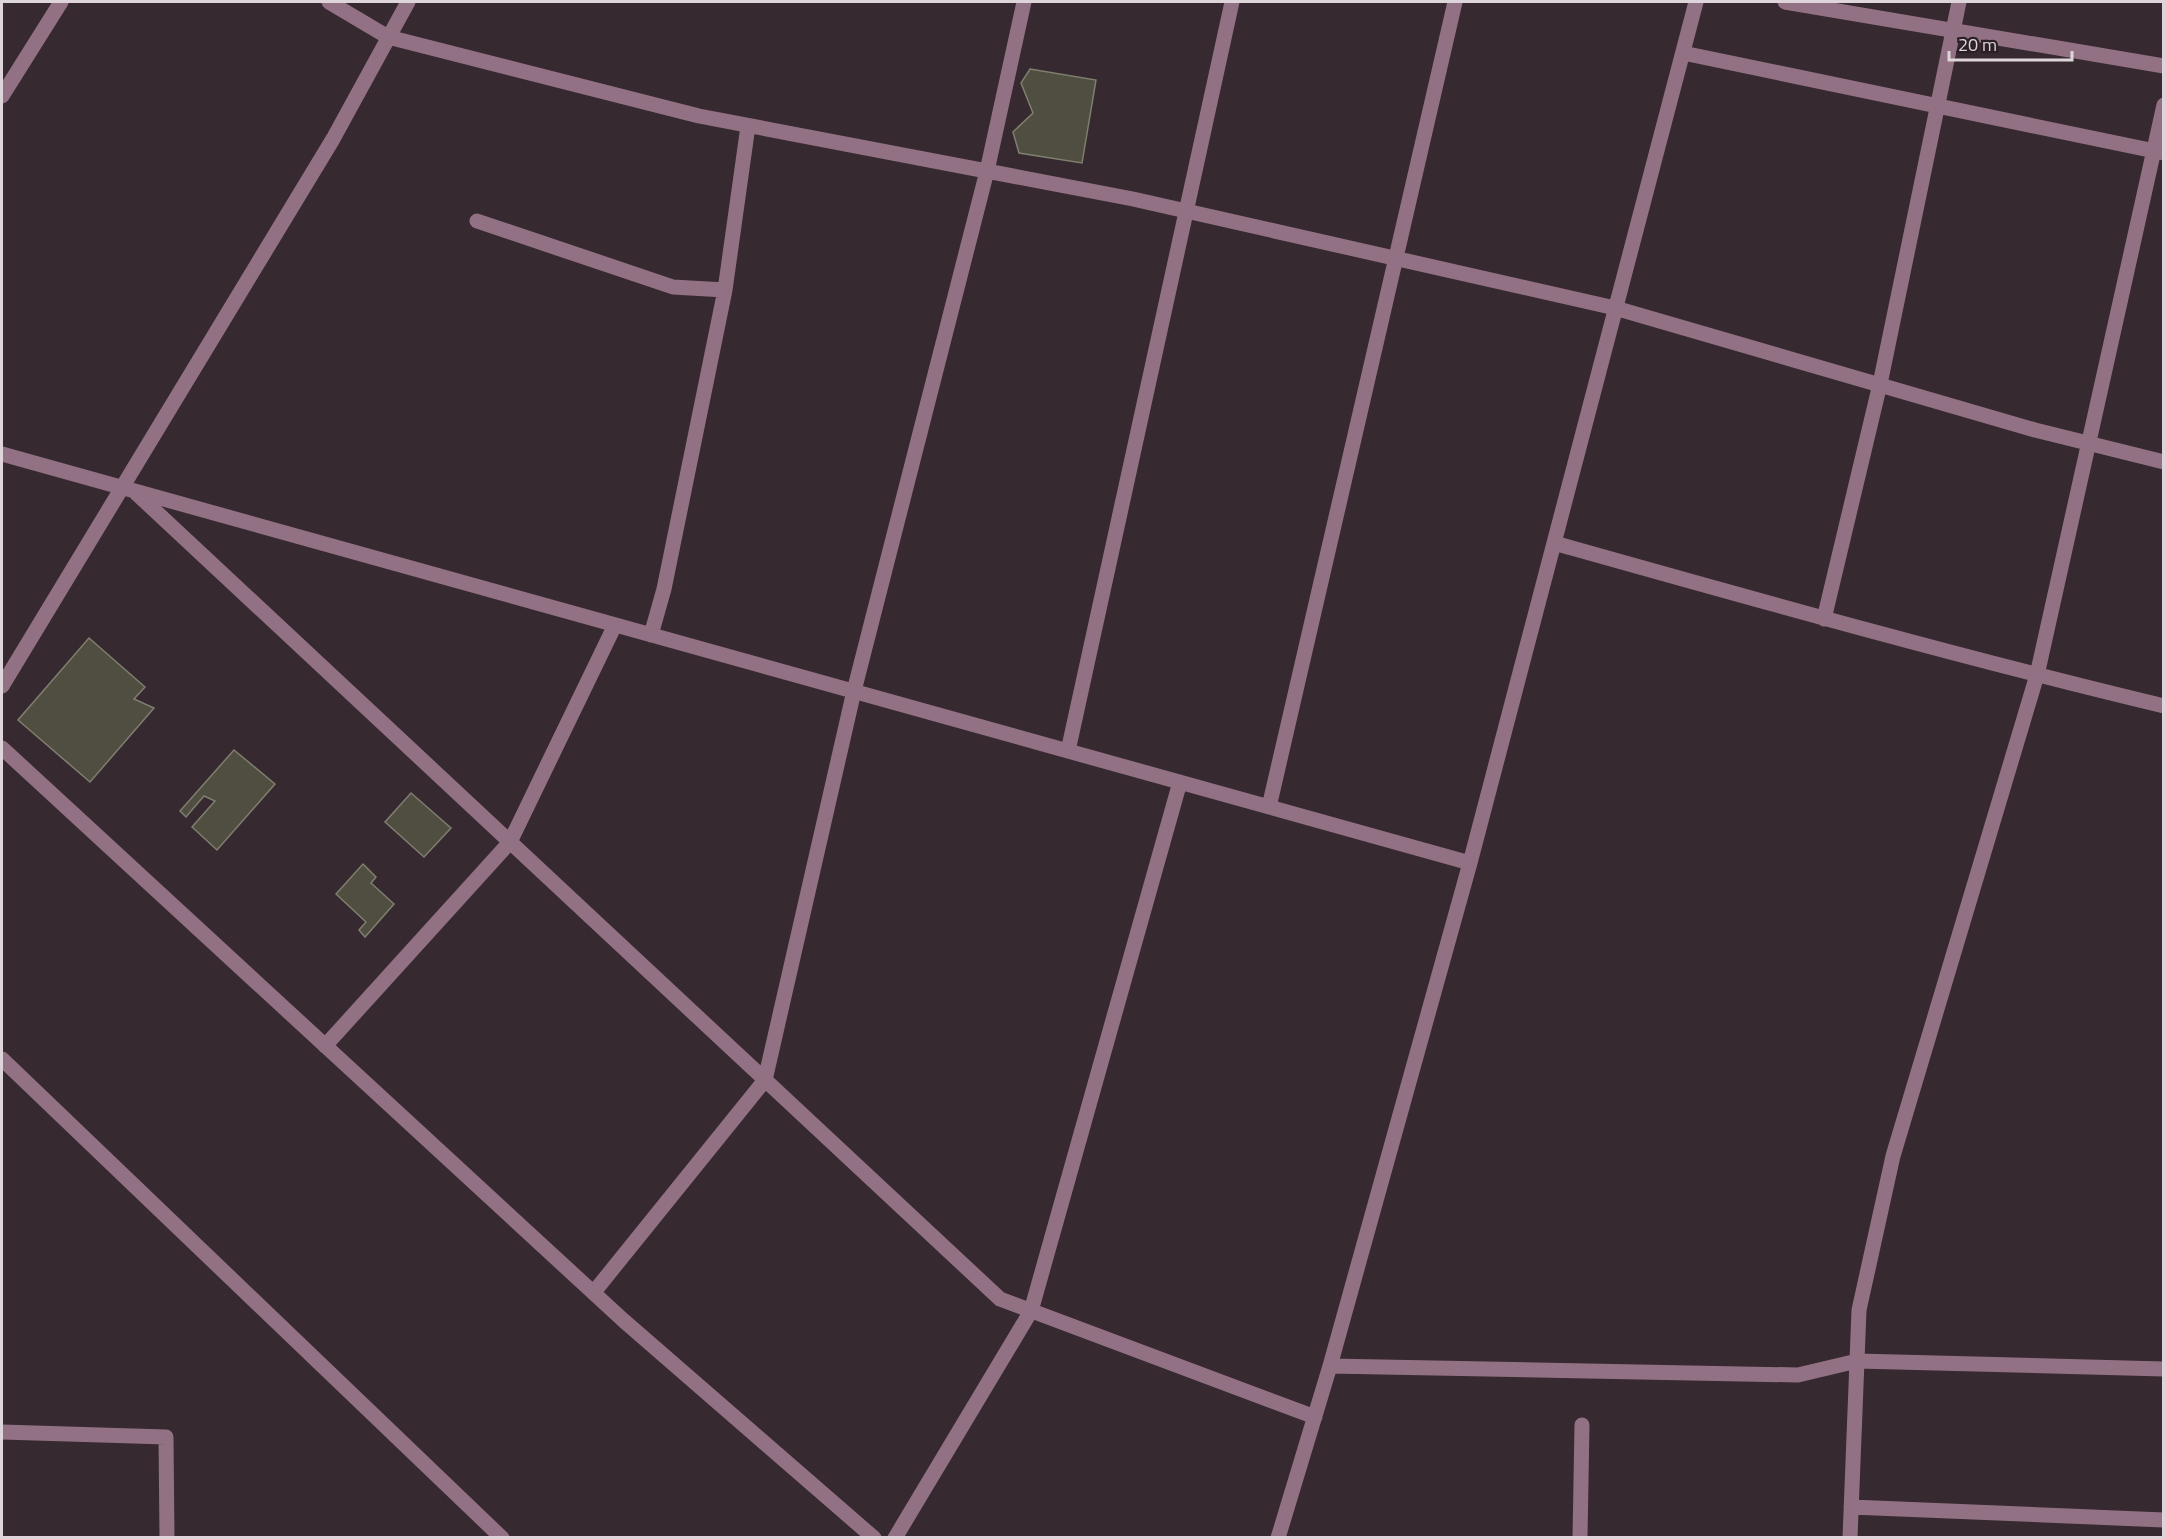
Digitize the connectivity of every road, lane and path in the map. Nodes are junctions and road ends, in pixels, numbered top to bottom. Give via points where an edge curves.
1 (61, 2) edge
2 (329, 2) edge
3 (408, 2) edge
4 (1024, 2) edge
5 (1232, 2) edge
6 (1455, 2) edge
7 (1696, 2) edge
8 (1785, 2) edge
9 (1959, 2) edge
10 (1953, 30) junction
11 (388, 37) junction
12 (1683, 53) junction
13 (2163, 66) edge
14 (2, 96) edge
15 (2163, 105) edge
16 (1937, 106) junction
17 (748, 126) junction
18 (2158, 152) edge
19 (987, 171) junction
20 (1187, 210) junction
21 (477, 221) dead end
22 (1396, 258) junction
23 (725, 290) junction
24 (1615, 308) junction
25 (1880, 384) junction
26 (2088, 443) junction
27 (2, 454) edge
28 (2163, 462) edge
29 (127, 489) junction
30 (1554, 543) junction
31 (1824, 619) junction
32 (615, 625) junction
33 (651, 635) junction
34 (2037, 675) junction
35 (2, 686) edge
36 (854, 691) junction
37 (2163, 706) edge
38 (2, 748) edge
39 (1068, 751) junction
40 (1180, 782) junction
41 (1269, 807) junction
42 (510, 842) junction
43 (1470, 863) junction
44 (325, 1046) junction
45 (2, 1059) edge
46 (765, 1080) junction
47 (594, 1292) junction
48 (1031, 1311) junction
49 (1857, 1361) junction
50 (1330, 1366) junction
51 (2163, 1369) edge
52 (1315, 1417) junction
53 (1582, 1425) dead end
54 (2, 1432) edge
55 (1851, 1507) junction
56 (2163, 1520) edge
57 (167, 1538) edge
58 (502, 1538) edge
59 (874, 1538) edge
60 (895, 1538) edge
61 (1278, 1538) edge
62 (1580, 1538) edge
63 (1850, 1538) edge

1 - 14 street
2 - 11 street
3 - 11 street
4 - 19 street
5 - 20 street
6 - 22 street
7 - 12 street
8 - 10 street
9 - 10 street
10 - 13 street
10 - 16 street
11 - 17 street
11 - 29 street via 333,139
12 - 16 street
12 - 24 street
15 - 18 street
16 - 18 street
16 - 25 street
17 - 19 street
17 - 23 street
18 - 26 street
19 - 20 street
19 - 36 street
20 - 22 street
20 - 39 street
21 - 23 street via 673,287
22 - 24 street
22 - 41 street
23 - 33 street via 664,589
24 - 25 street
24 - 30 street
25 - 26 street
25 - 31 street
26 - 28 street
26 - 34 street
27 - 29 street
29 - 32 street
29 - 35 street
29 - 42 street
30 - 31 street
30 - 43 street
31 - 34 street
32 - 33 street
32 - 42 street
33 - 36 street
34 - 37 street
34 - 49 street via 1893,1156 1859,1310
36 - 39 street
36 - 46 street
38 - 44 street
39 - 40 street
40 - 41 street
40 - 48 street
41 - 43 street
42 - 44 street
42 - 46 street
43 - 50 street
44 - 47 street
45 - 58 street
46 - 47 street
46 - 48 street via 1000,1299
47 - 59 street
48 - 52 street
48 - 60 street
49 - 50 street via 1798,1375
49 - 51 street
49 - 55 street
50 - 52 street
52 - 61 street
53 - 62 street
54 - 57 street via 166,1437
55 - 56 street
55 - 63 street

